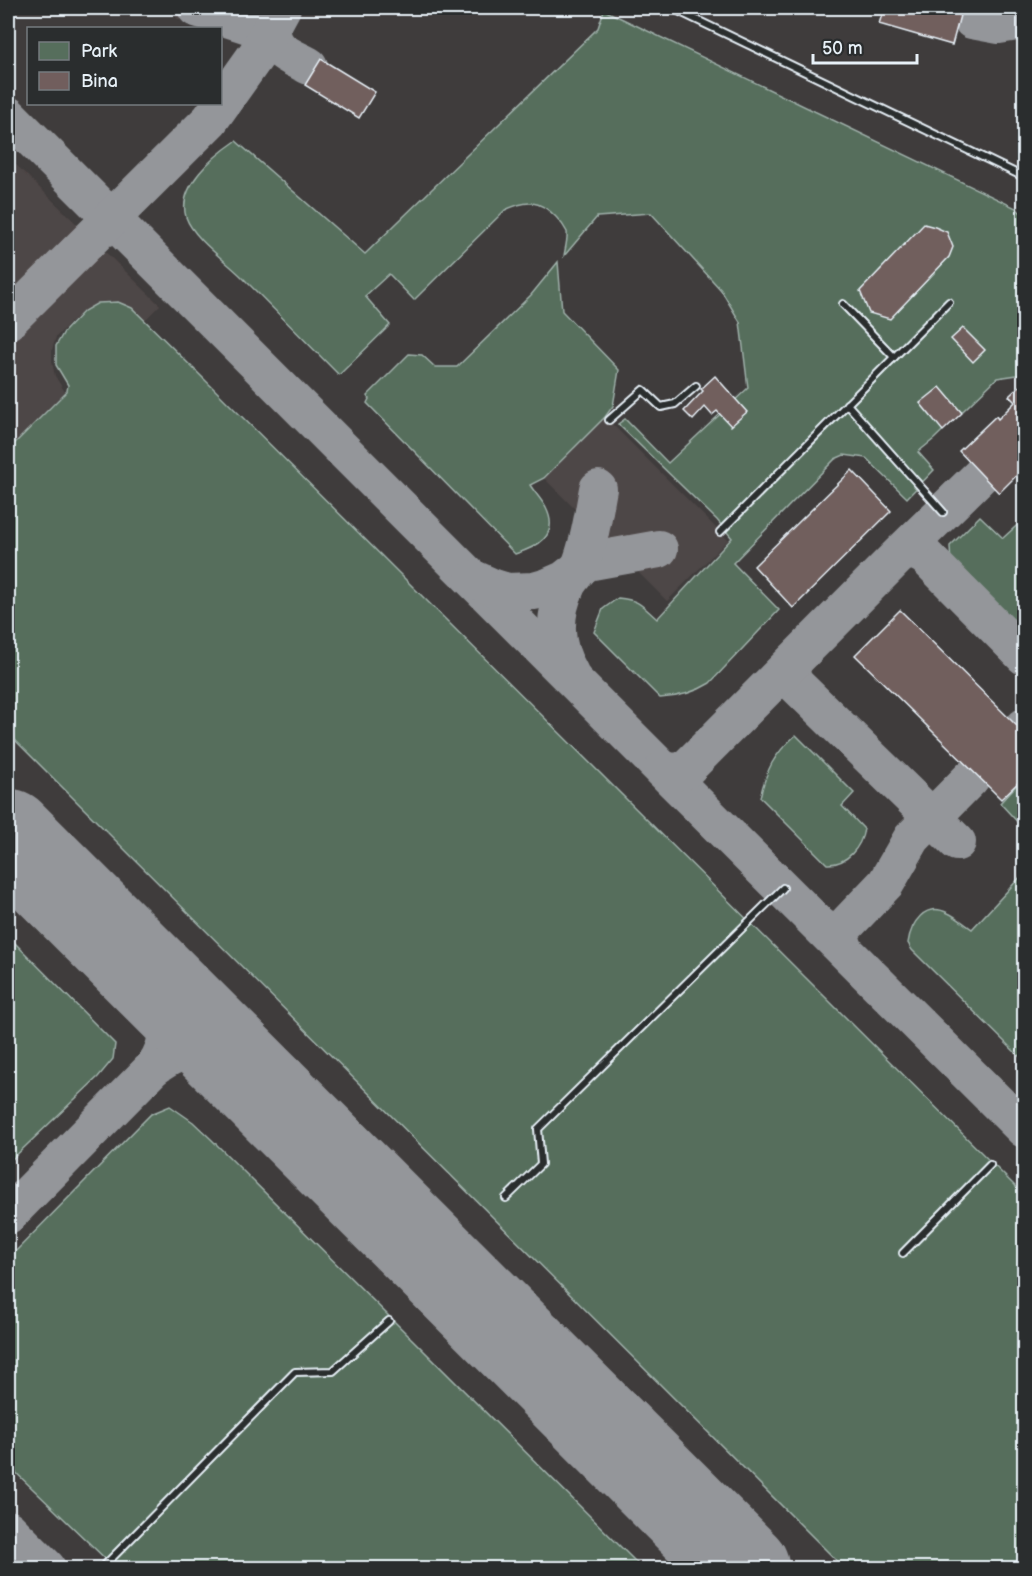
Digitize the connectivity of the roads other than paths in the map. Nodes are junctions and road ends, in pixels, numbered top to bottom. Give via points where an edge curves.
1 (672, 8) edge
2 (1024, 177) edge
3 (949, 302) dead end
4 (843, 304) dead end
5 (894, 357) junction
6 (696, 386) dead end
7 (848, 404) junction
8 (609, 420) dead end
9 (944, 512) dead end
10 (720, 532) dead end
11 (783, 888) dead end
12 (990, 1165) dead end
13 (506, 1198) dead end
14 (903, 1253) dead end
15 (389, 1321) dead end
16 (102, 1569) edge

1 - 2 lane
3 - 5 lane
4 - 5 lane
5 - 7 lane
6 - 8 lane via 675,404 662,406 643,390
7 - 9 lane
7 - 10 lane
11 - 13 lane via 538,1129 540,1164
12 - 14 lane
15 - 16 lane via 333,1371 295,1372

